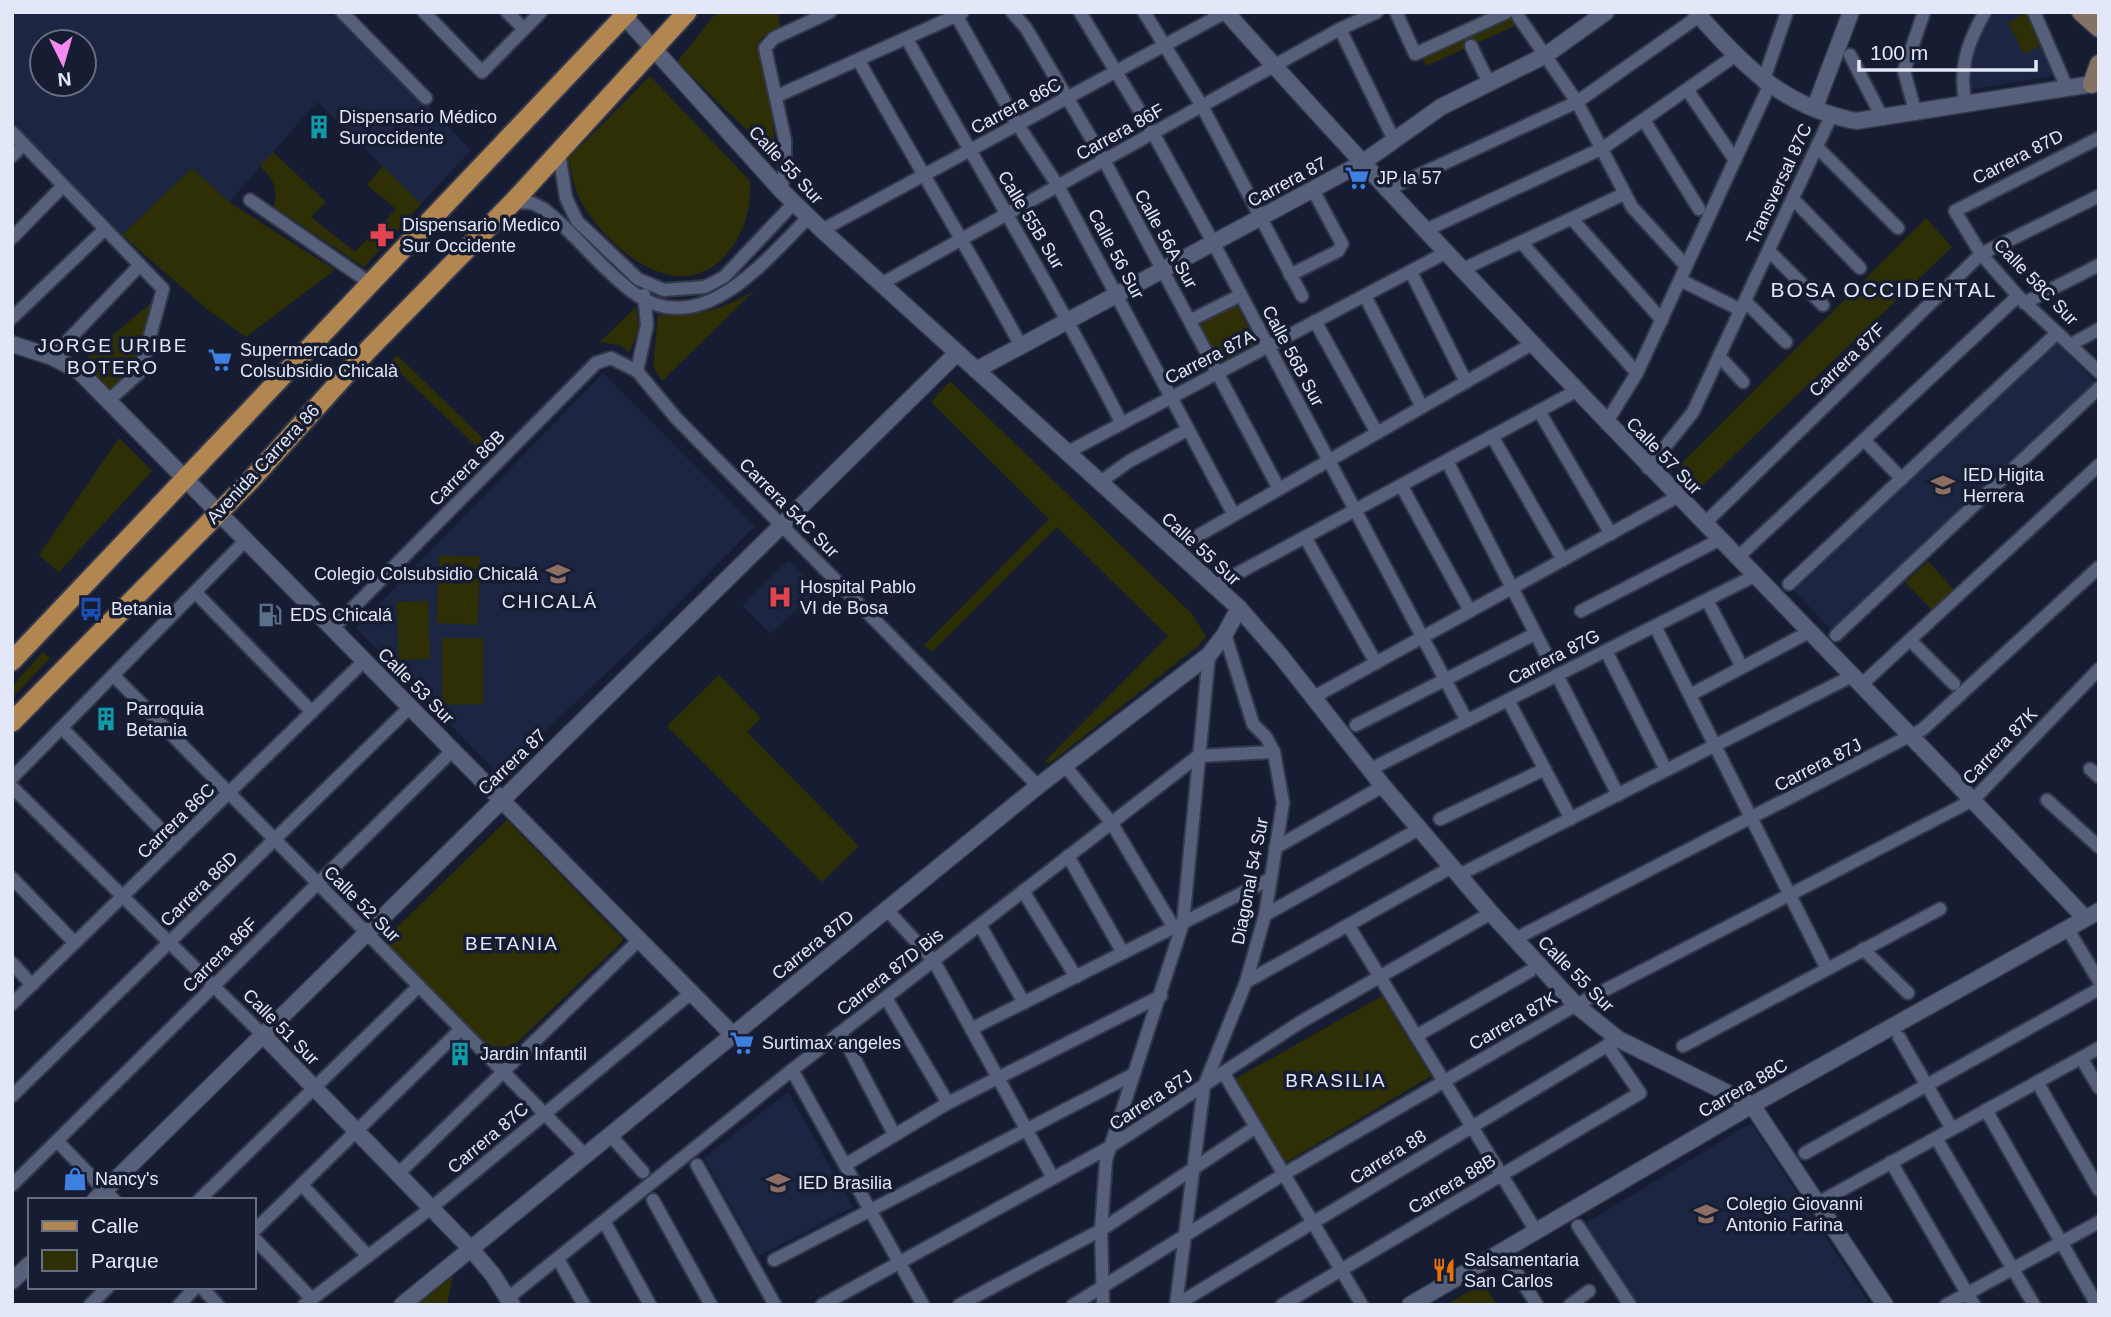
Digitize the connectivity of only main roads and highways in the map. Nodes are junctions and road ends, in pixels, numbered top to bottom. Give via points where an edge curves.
1 (687, 12) edge
2 (2081, 12) edge
3 (624, 13) edge
4 (2098, 30) edge
5 (2099, 64) edge
6 (2096, 83) edge
7 (12, 661) edge
8 (12, 722) edge

1 - 8 main road, Avenida Carrera 86 via 218,514
2 - 4 main road
3 - 7 main road
5 - 6 main road

